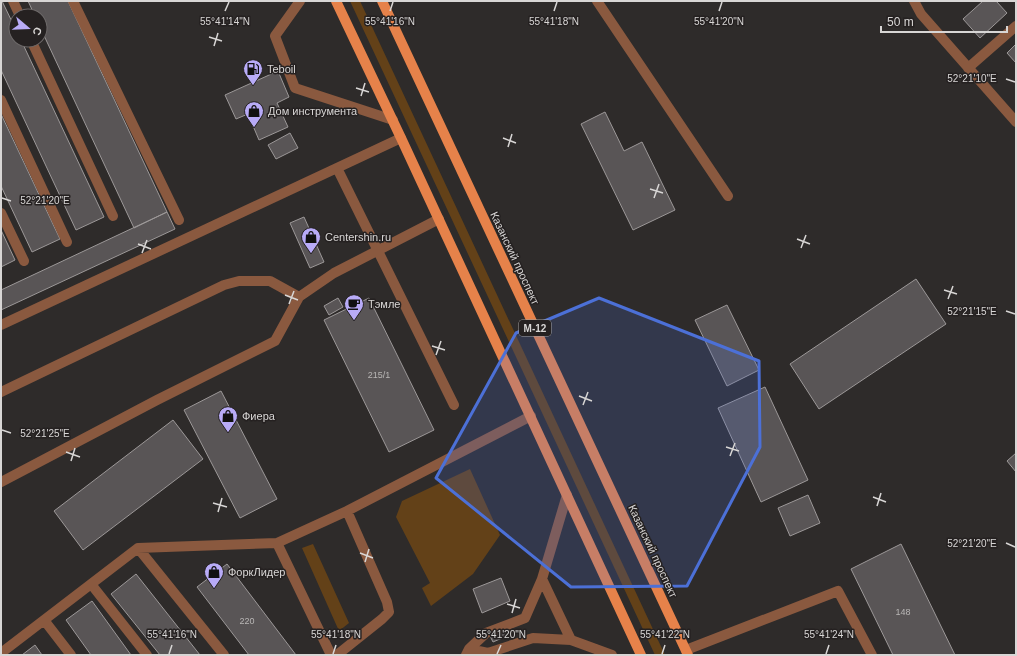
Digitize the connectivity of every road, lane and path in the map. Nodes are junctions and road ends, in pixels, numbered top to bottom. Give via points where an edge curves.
1 (73, 1) edge
2 (300, 1) edge
3 (336, 1) edge
4 (382, 1) edge
5 (597, 1) edge
6 (914, 1) edge
7 (1016, 26) edge
8 (35, 48) edge
9 (968, 68) junction
10 (1, 100) edge
11 (393, 120) junction
12 (1016, 122) edge
13 (401, 138) junction
14 (338, 168) junction
15 (728, 196) dead end
16 (1, 213) edge
17 (113, 216) dead end
18 (439, 219) junction
19 (179, 220) dead end
20 (67, 242) dead end
21 (378, 250) junction
22 (24, 261) dead end
23 (299, 297) junction
24 (1, 325) edge
25 (1, 392) edge
26 (454, 405) dead end
27 (530, 416) junction
28 (1, 482) edge
29 (568, 495) junction
30 (347, 511) junction
31 (277, 543) junction
32 (138, 548) junction
33 (542, 579) junction
34 (91, 584) junction
35 (44, 620) junction
36 (571, 640) junction
37 (1, 653) edge
38 (469, 653) edge
39 (687, 653) edge
40 (71, 655) edge
41 (147, 655) edge
42 (224, 655) edge
43 (331, 655) edge
44 (337, 655) edge
45 (612, 655) edge
46 (641, 655) edge
47 (872, 655) edge

1 - 19 street
2 - 11 street via 275,36 295,88
3 - 11 main road
4 - 39 main road, Казанский проспект / М-12
5 - 15 street
6 - 9 street via 920,14
7 - 9 street
8 - 17 street
9 - 12 street
10 - 20 street
11 - 13 main road
13 - 14 street
13 - 18 main road
14 - 21 street
14 - 24 street
16 - 22 street
18 - 21 street
18 - 27 main road
21 - 23 street via 334,273
21 - 26 street
23 - 25 street via 270,281 239,281 224,285
23 - 28 street via 275,341
27 - 29 main road
27 - 30 street
29 - 33 street
29 - 46 main road
30 - 31 street
30 - 44 street via 389,612
31 - 32 street
31 - 43 street
32 - 34 street
32 - 42 street
33 - 36 street
33 - 38 street via 525,618 486,633
34 - 35 street
34 - 41 street
35 - 37 street
35 - 40 street
36 - 38 street via 533,638 488,653
36 - 45 street
39 - 47 street via 838,591

